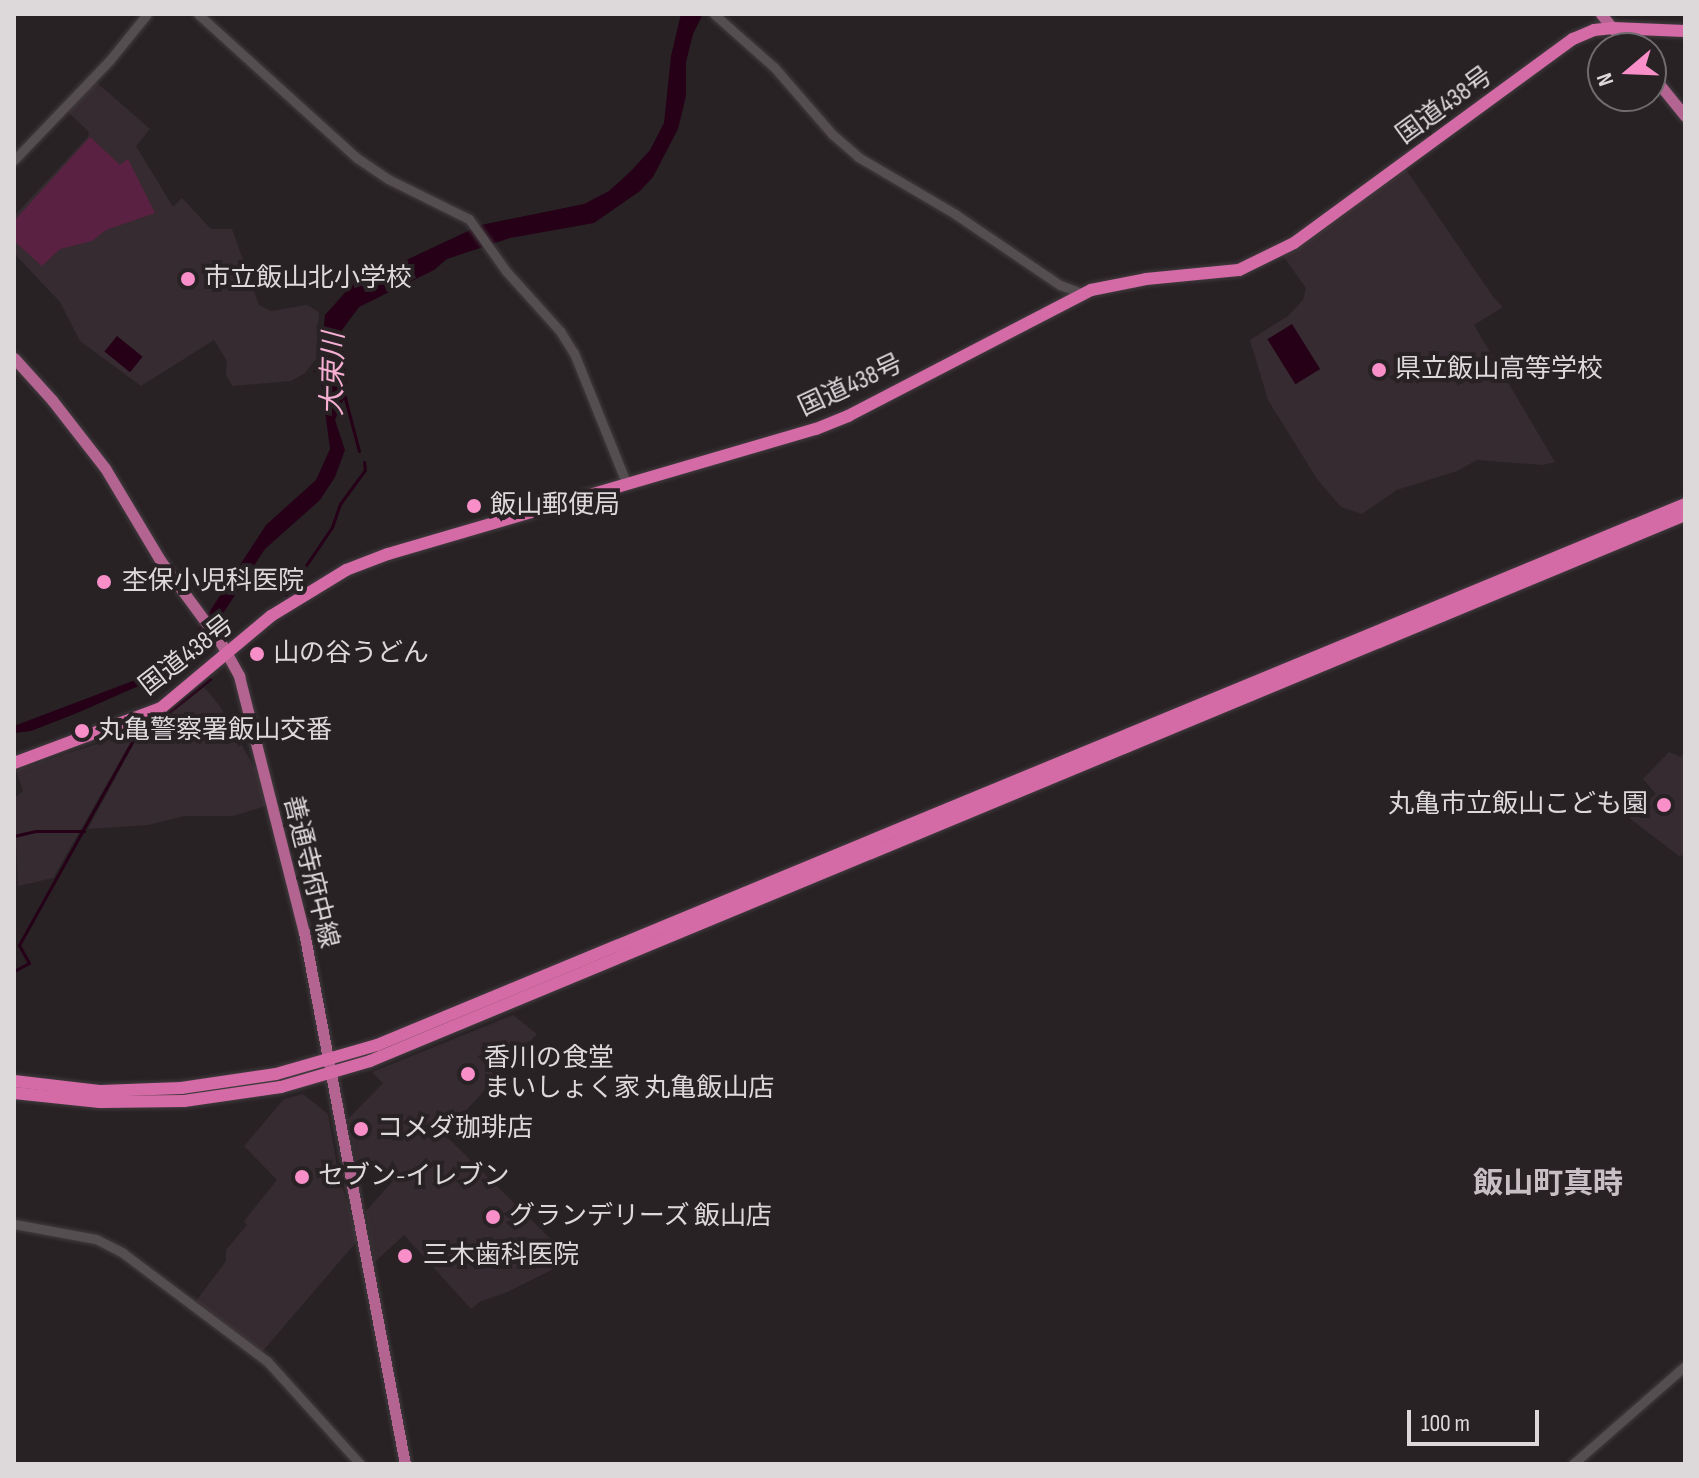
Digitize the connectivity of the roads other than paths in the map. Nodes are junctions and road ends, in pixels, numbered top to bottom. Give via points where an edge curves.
1 (147, 14) edge
2 (198, 14) edge
3 (714, 14) edge
4 (1601, 14) edge
5 (728, 18) edge
6 (1613, 28) junction
7 (1685, 31) edge
8 (1616, 32) edge
9 (1667, 94) edge
10 (1685, 116) edge
11 (14, 160) edge
12 (1082, 293) junction
13 (14, 358) edge
14 (627, 485) junction
15 (1685, 504) edge
16 (1685, 515) edge
17 (228, 654) junction
18 (14, 763) edge
19 (329, 1059) junction
20 (332, 1074) junction
21 (14, 1081) edge
22 (14, 1093) edge
23 (14, 1224) edge
24 (1685, 1366) edge
25 (360, 1464) edge
26 (405, 1464) edge
27 (1573, 1464) edge

1 - 11 street
2 - 14 street via 357,158 388,179 458,211 477,229 574,353
3 - 5 street
4 - 6 main road
5 - 12 street via 858,157 1060,285
6 - 7 highway, 国道438号
6 - 8 main road
6 - 12 highway, 国道438号 via 1573,39 1270,256 1239,270 1133,281
9 - 10 main road
12 - 14 highway, 国道438号 via 848,416
13 - 17 main road, 善通寺府中線 via 89,446 160,560
14 - 17 highway, 国道438号 via 369,559 291,601
15 - 19 highway via 468,1010
16 - 20 highway
17 - 18 highway, 国道438号 via 152,712
17 - 19 main road, 善通寺府中線 via 257,741
19 - 20 main road, 善通寺府中線
19 - 21 highway via 228,1083 135,1092
20 - 22 highway via 184,1101 100,1102
20 - 26 main road, 善通寺府中線
23 - 25 street via 96,1239 123,1253 267,1361
24 - 27 street

